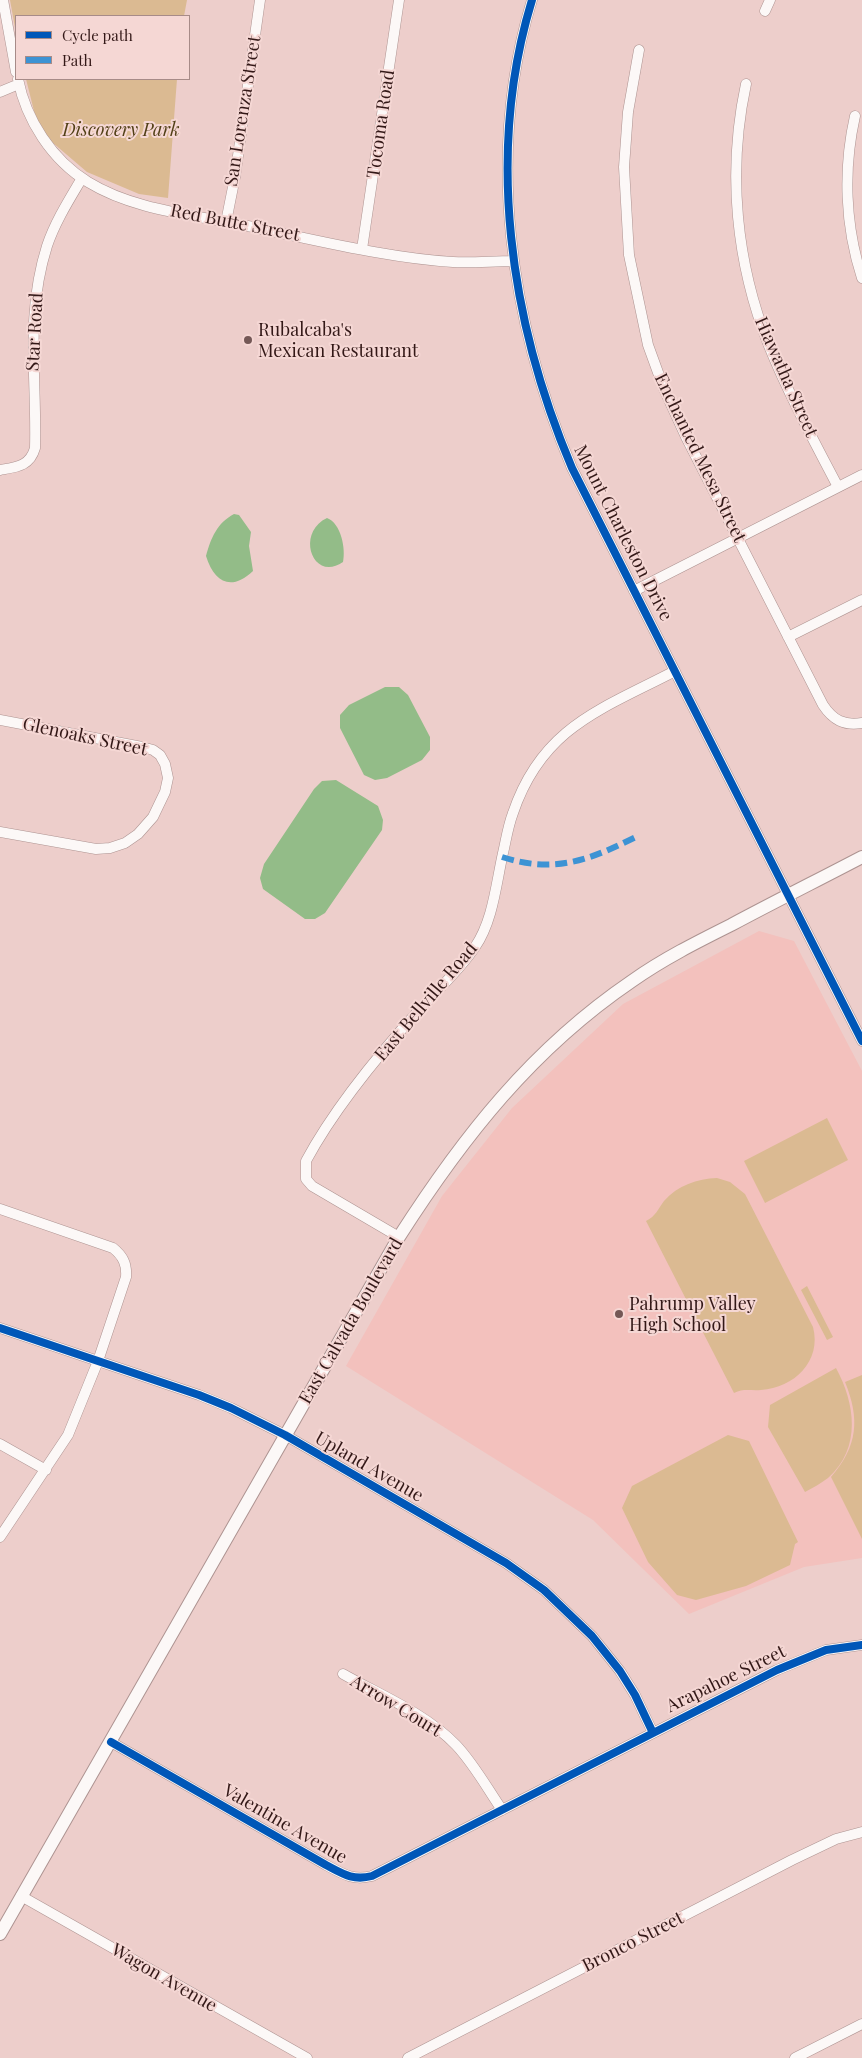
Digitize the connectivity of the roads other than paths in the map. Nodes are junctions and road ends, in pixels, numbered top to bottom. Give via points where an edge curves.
1 (2, 0) edge
2 (260, 0) edge
3 (399, 0) edge
4 (532, 0) edge
5 (770, 0) edge
6 (764, 11) dead end
7 (639, 50) dead end
8 (15, 67) edge
9 (18, 81) edge
10 (746, 84) dead end
11 (0, 92) edge
12 (855, 116) dead end
13 (82, 178) junction
14 (226, 222) junction
15 (362, 249) junction
16 (513, 261) junction
17 (862, 278) edge
18 (0, 470) edge
19 (862, 475) edge
20 (838, 487) junction
21 (738, 538) junction
22 (634, 591) junction
23 (862, 600) edge
24 (788, 637) junction
25 (675, 671) junction
26 (0, 720) edge
27 (862, 723) edge
28 (0, 832) edge
29 (862, 857) edge
30 (789, 894) junction
31 (862, 1041) edge
32 (0, 1209) edge
33 (398, 1237) junction
34 (0, 1328) edge
35 (98, 1361) junction
36 (286, 1435) junction
37 (0, 1444) edge
38 (46, 1470) junction
39 (0, 1537) edge
40 (862, 1644) edge
41 (343, 1674) dead end
42 (653, 1732) junction
43 (111, 1742) junction
44 (502, 1810) junction
45 (862, 1832) edge
46 (21, 1896) junction
47 (0, 1934) edge
48 (862, 2024) edge
49 (307, 2058) edge
50 (408, 2058) edge
51 (795, 2058) edge

1 - 8 street
2 - 14 street, San Lorenza Street
3 - 15 street, Tocoma Road
4 - 16 street, Mount Charleston Drive via 521,38 510,130 508,177
5 - 6 street
7 - 21 street, Enchanted Mesa Street via 628,112 624,167 626,226 638,304 664,389
9 - 11 street
9 - 13 street, Red Butte Street via 32,120 46,143 66,166
10 - 20 street, Hiawatha Street via 739,121 736,190 745,267 769,346
12 - 17 street via 847,170 848,196 855,253
13 - 14 street, Red Butte Street via 122,199
13 - 18 street, Star Road via 59,217 47,245 38,280 33,314 35,448 28,462
14 - 15 street, Red Butte Street
15 - 16 street, Red Butte Street via 453,262
16 - 22 street, Mount Charleston Drive via 527,336 553,424
19 - 20 street
20 - 21 street
21 - 22 street
21 - 24 street, Enchanted Mesa Street
22 - 25 street, Mount Charleston Drive
23 - 24 street
24 - 27 street, Enchanted Mesa Street via 830,716 842,723
25 - 30 street, Mount Charleston Drive
25 - 33 street, East Bellville Road via 572,726 539,760 513,814 492,906 476,946 374,1063 306,1161 306,1179 312,1186
26 - 28 street, Glenoaks Street via 154,750 166,764 168,778 153,817 138,834 110,848 96,849
29 - 30 main road, East Calvada Boulevard
30 - 31 street, Mount Charleston Drive
30 - 33 main road, East Calvada Boulevard via 631,981 545,1051 469,1134
32 - 35 street via 101,1243 120,1254 127,1268 126,1277
33 - 36 main road, East Calvada Boulevard
34 - 35 street, Upland Avenue
35 - 36 street, Upland Avenue via 199,1395
35 - 38 street via 78,1414
36 - 42 street, Upland Avenue via 506,1563 544,1590 581,1624 620,1671
36 - 43 main road, East Calvada Boulevard
37 - 38 street
38 - 39 street
40 - 42 street, Arapahoe Street via 803,1658
41 - 44 street, Arrow Court via 437,1728 467,1758
42 - 44 street, Arapahoe Street
43 - 44 street, Valentine Avenue via 350,1878 372,1876
43 - 46 main road, East Calvada Boulevard
45 - 50 street, Bronco Street via 836,1839 792,1860
46 - 47 main road, East Calvada Boulevard
46 - 49 street, Wagon Avenue
48 - 51 street

